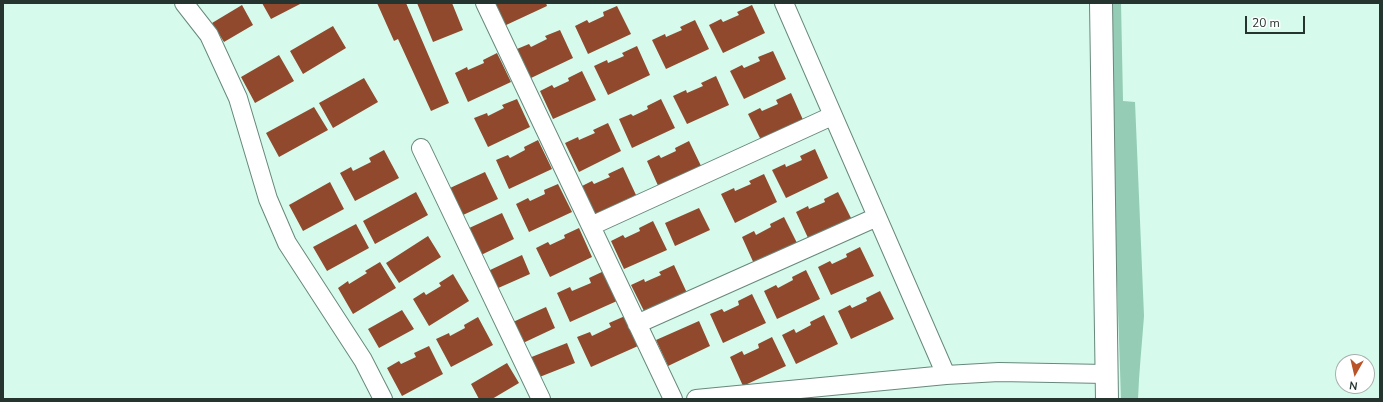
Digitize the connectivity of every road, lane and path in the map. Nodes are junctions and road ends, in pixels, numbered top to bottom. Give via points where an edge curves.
1 (184, 3) edge
2 (485, 3) edge
3 (784, 3) edge
4 (1101, 3) edge
5 (832, 116) junction
6 (421, 148) dead end
7 (877, 217) junction
8 (591, 226) junction
9 (637, 324) junction
10 (1106, 374) junction
11 (946, 375) junction
12 (383, 399) edge
13 (541, 399) edge
14 (673, 399) edge
15 (696, 399) edge
16 (1107, 399) edge

1 - 12 street via 209,35 238,98 268,200 287,243 363,360
2 - 8 street
3 - 5 street
4 - 10 main road
5 - 7 street
5 - 8 street
6 - 13 street
7 - 9 street
7 - 11 street
8 - 9 street
9 - 14 street
10 - 11 street via 999,372
10 - 16 main road
11 - 15 street

